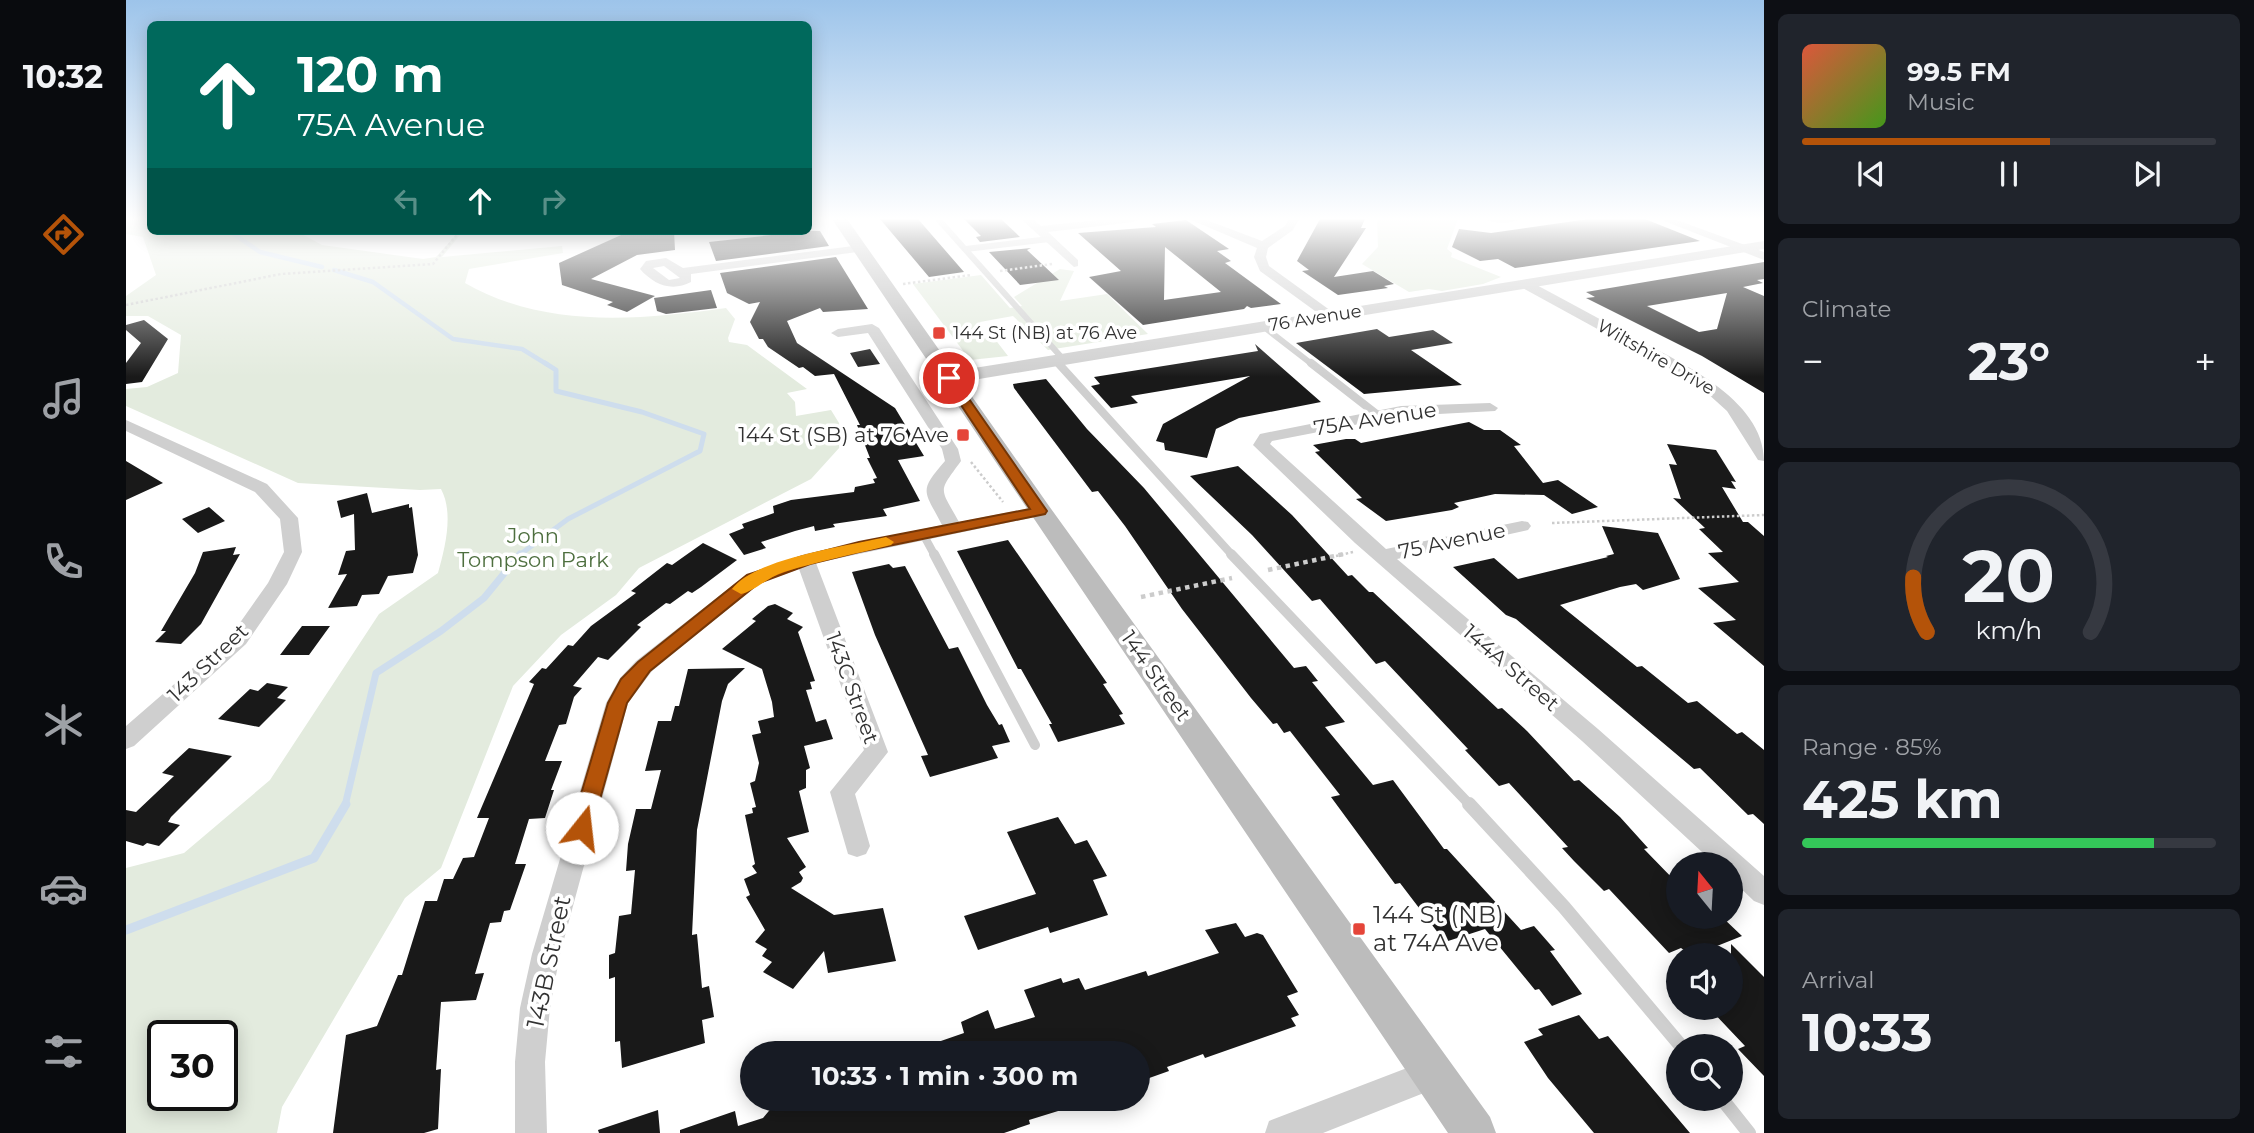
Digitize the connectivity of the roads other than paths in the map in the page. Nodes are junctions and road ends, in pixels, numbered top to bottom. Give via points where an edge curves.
1 (877, 272) edge
2 (985, 272) edge
3 (1269, 272) edge
4 (1599, 272) edge
5 (1525, 284) junction
6 (1331, 316) junction
7 (1264, 327) junction
8 (838, 333) dead end
9 (1060, 360) junction
10 (949, 378) junction
11 (1490, 408) dead end
12 (1379, 416) junction
13 (127, 427) edge
14 (1261, 440) joint
15 (1759, 440) edge
16 (1764, 456) edge
17 (1040, 511) junction
18 (1522, 526) dead end
19 (953, 528) junction
20 (923, 534) junction
21 (1382, 556) junction
22 (806, 560) junction
23 (126, 740) edge
24 (1035, 745) dead end
25 (857, 846) dead end
26 (1764, 893) edge
27 (1671, 1034) edge
28 (1433, 1074) junction
29 (1732, 1111) edge
30 (531, 1133) edge
31 (1281, 1133) edge
32 (1474, 1133) edge
33 (1749, 1133) edge

1 - 10 main road, 144 Street
2 - 9 lane
3 - 6 street
4 - 5 street, 76 Avenue
5 - 6 street, 76 Avenue
5 - 15 street, Wiltshire Drive via 1701,380
6 - 7 street, 76 Avenue
7 - 9 street, 76 Avenue
7 - 12 lane
8 - 19 street via 872,328 950,449 953,461 934,484 934,493
9 - 10 street, 76 Avenue
9 - 27 lane via 1112,426 1576,922
10 - 17 main road, 144 Street
11 - 12 street, 75A Avenue via 1426,408
12 - 14 street, 75A Avenue
13 - 23 street, 143 Street via 261,488 289,518 293,552 239,639
14 - 21 street, 144A Street via 1274,459
15 - 16 street, Wiltshire Drive
17 - 19 street
17 - 28 main road, 144 Street
18 - 21 street, 75 Avenue
19 - 20 street
20 - 22 street
20 - 24 lane
21 - 26 street, 144A Street
22 - 25 street, 143C Street via 876,752 842,792
22 - 30 street, 143B Street via 753,579 644,666 617,703 535,1008
28 - 31 street
28 - 32 main road, 144 Street
29 - 33 lane

